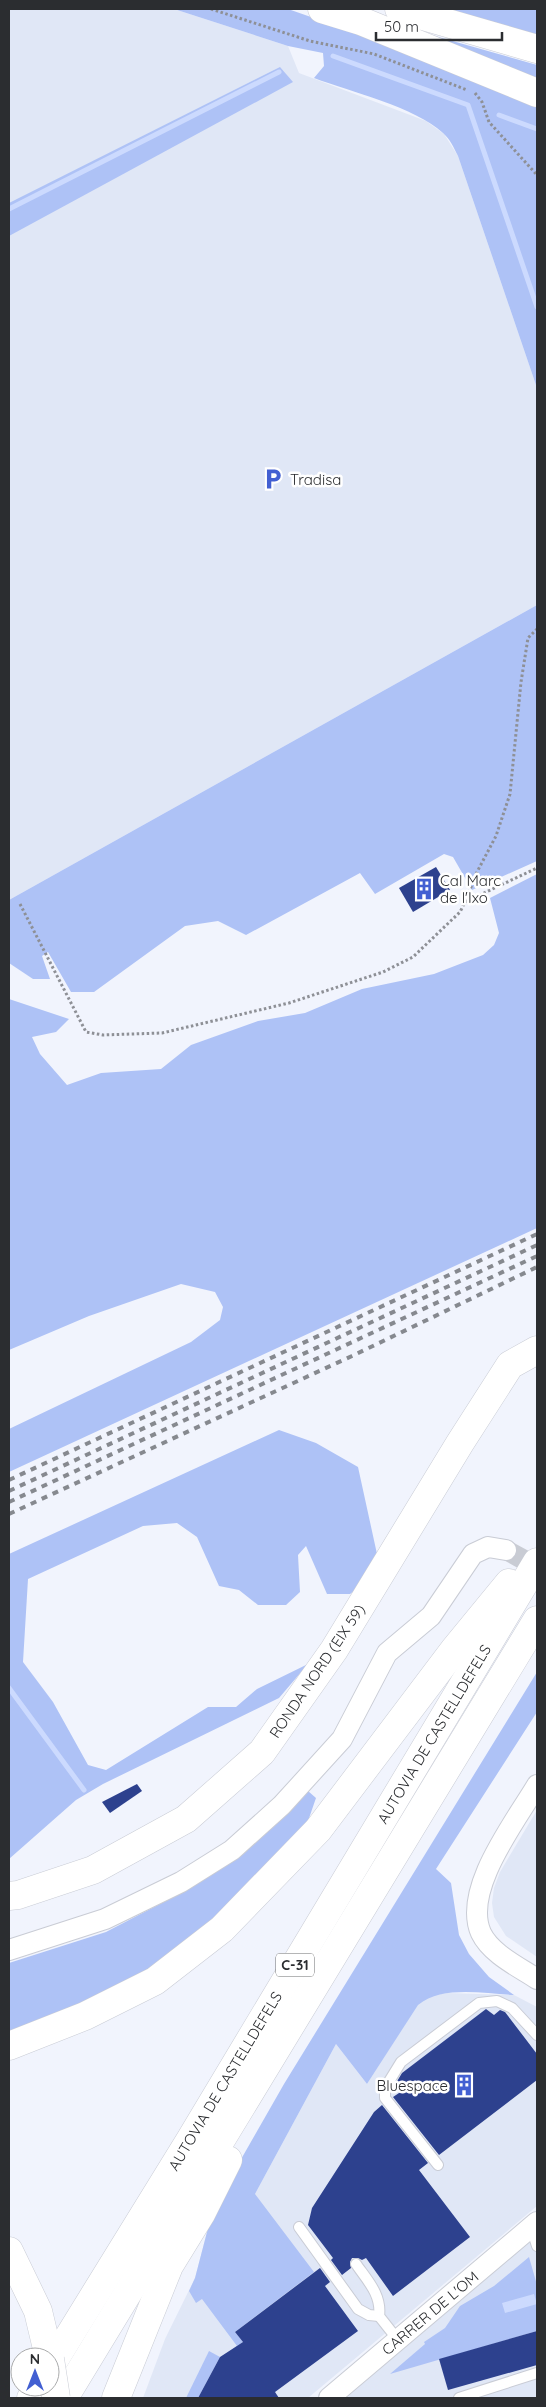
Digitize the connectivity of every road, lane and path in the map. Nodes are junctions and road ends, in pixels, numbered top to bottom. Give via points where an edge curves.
1 (211, 9) edge
2 (322, 9) edge
3 (399, 9) edge
4 (537, 49) edge
5 (537, 93) edge
6 (537, 175) edge
7 (537, 629) edge
8 (537, 868) edge
9 (465, 902) junction
10 (20, 904) dead end
11 (537, 1350) edge
12 (537, 1549) edge
13 (506, 1550) tunnel mouth
14 (537, 1562) edge
15 (537, 1620) edge
16 (537, 1785) edge
17 (9, 1896) edge
18 (9, 1950) edge
19 (537, 1979) edge
20 (310, 1996) junction
21 (537, 2036) edge
22 (9, 2046) edge
23 (438, 2165) dead end
24 (201, 2214) junction
25 (535, 2225) edge
26 (299, 2227) dead end
27 (537, 2246) edge
28 (9, 2251) edge
29 (356, 2264) dead end
30 (379, 2316) junction
31 (398, 2340) junction
32 (47, 2347) edge
33 (60, 2351) edge
34 (537, 2373) edge
35 (64, 2398) edge
36 (116, 2398) edge
37 (129, 2398) edge
38 (329, 2398) edge
39 (459, 2398) edge

1 - 6 path via 310,41 374,54 477,94 489,122
2 - 5 main road via 361,21
3 - 4 main road
7 - 9 path via 528,638 510,794 496,836
8 - 9 path
9 - 10 path via 460,912 413,957 384,972 289,1003 162,1033 103,1035 86,1032
11 - 17 main road, RONDA NORD (EIX 59) via 510,1365 334,1650 262,1752 186,1819 93,1870
12 - 22 main road via 454,1650 318,1830 222,1929 155,1981 84,2016
13 - 18 street via 488,1547 473,1554 431,1616 387,1653 342,1739 282,1805 232,1850 181,1882 105,1920
14 - 33 main road, AUTOVIA DE CASTELLDEFELS / C-31
15 - 20 main road, AUTOVIA DE CASTELLDEFELS / C-31
16 - 19 street via 486,1870 476,1915 482,1934 494,1950
20 - 24 main road
20 - 35 main road, AUTOVIA DE CASTELLDEFELS / C-31
21 - 23 lane via 512,2008 497,2001 479,2002 401,2062 385,2088 385,2098
24 - 36 main road via 170,2266
24 - 37 main road via 186,2263
25 - 27 lane
25 - 31 street, CARRER DE L'OM
26 - 30 lane via 358,2309
28 - 32 main road via 38,2311
29 - 30 lane via 377,2294
30 - 31 lane
31 - 38 street, CARRER DE L'OM
34 - 39 lane

